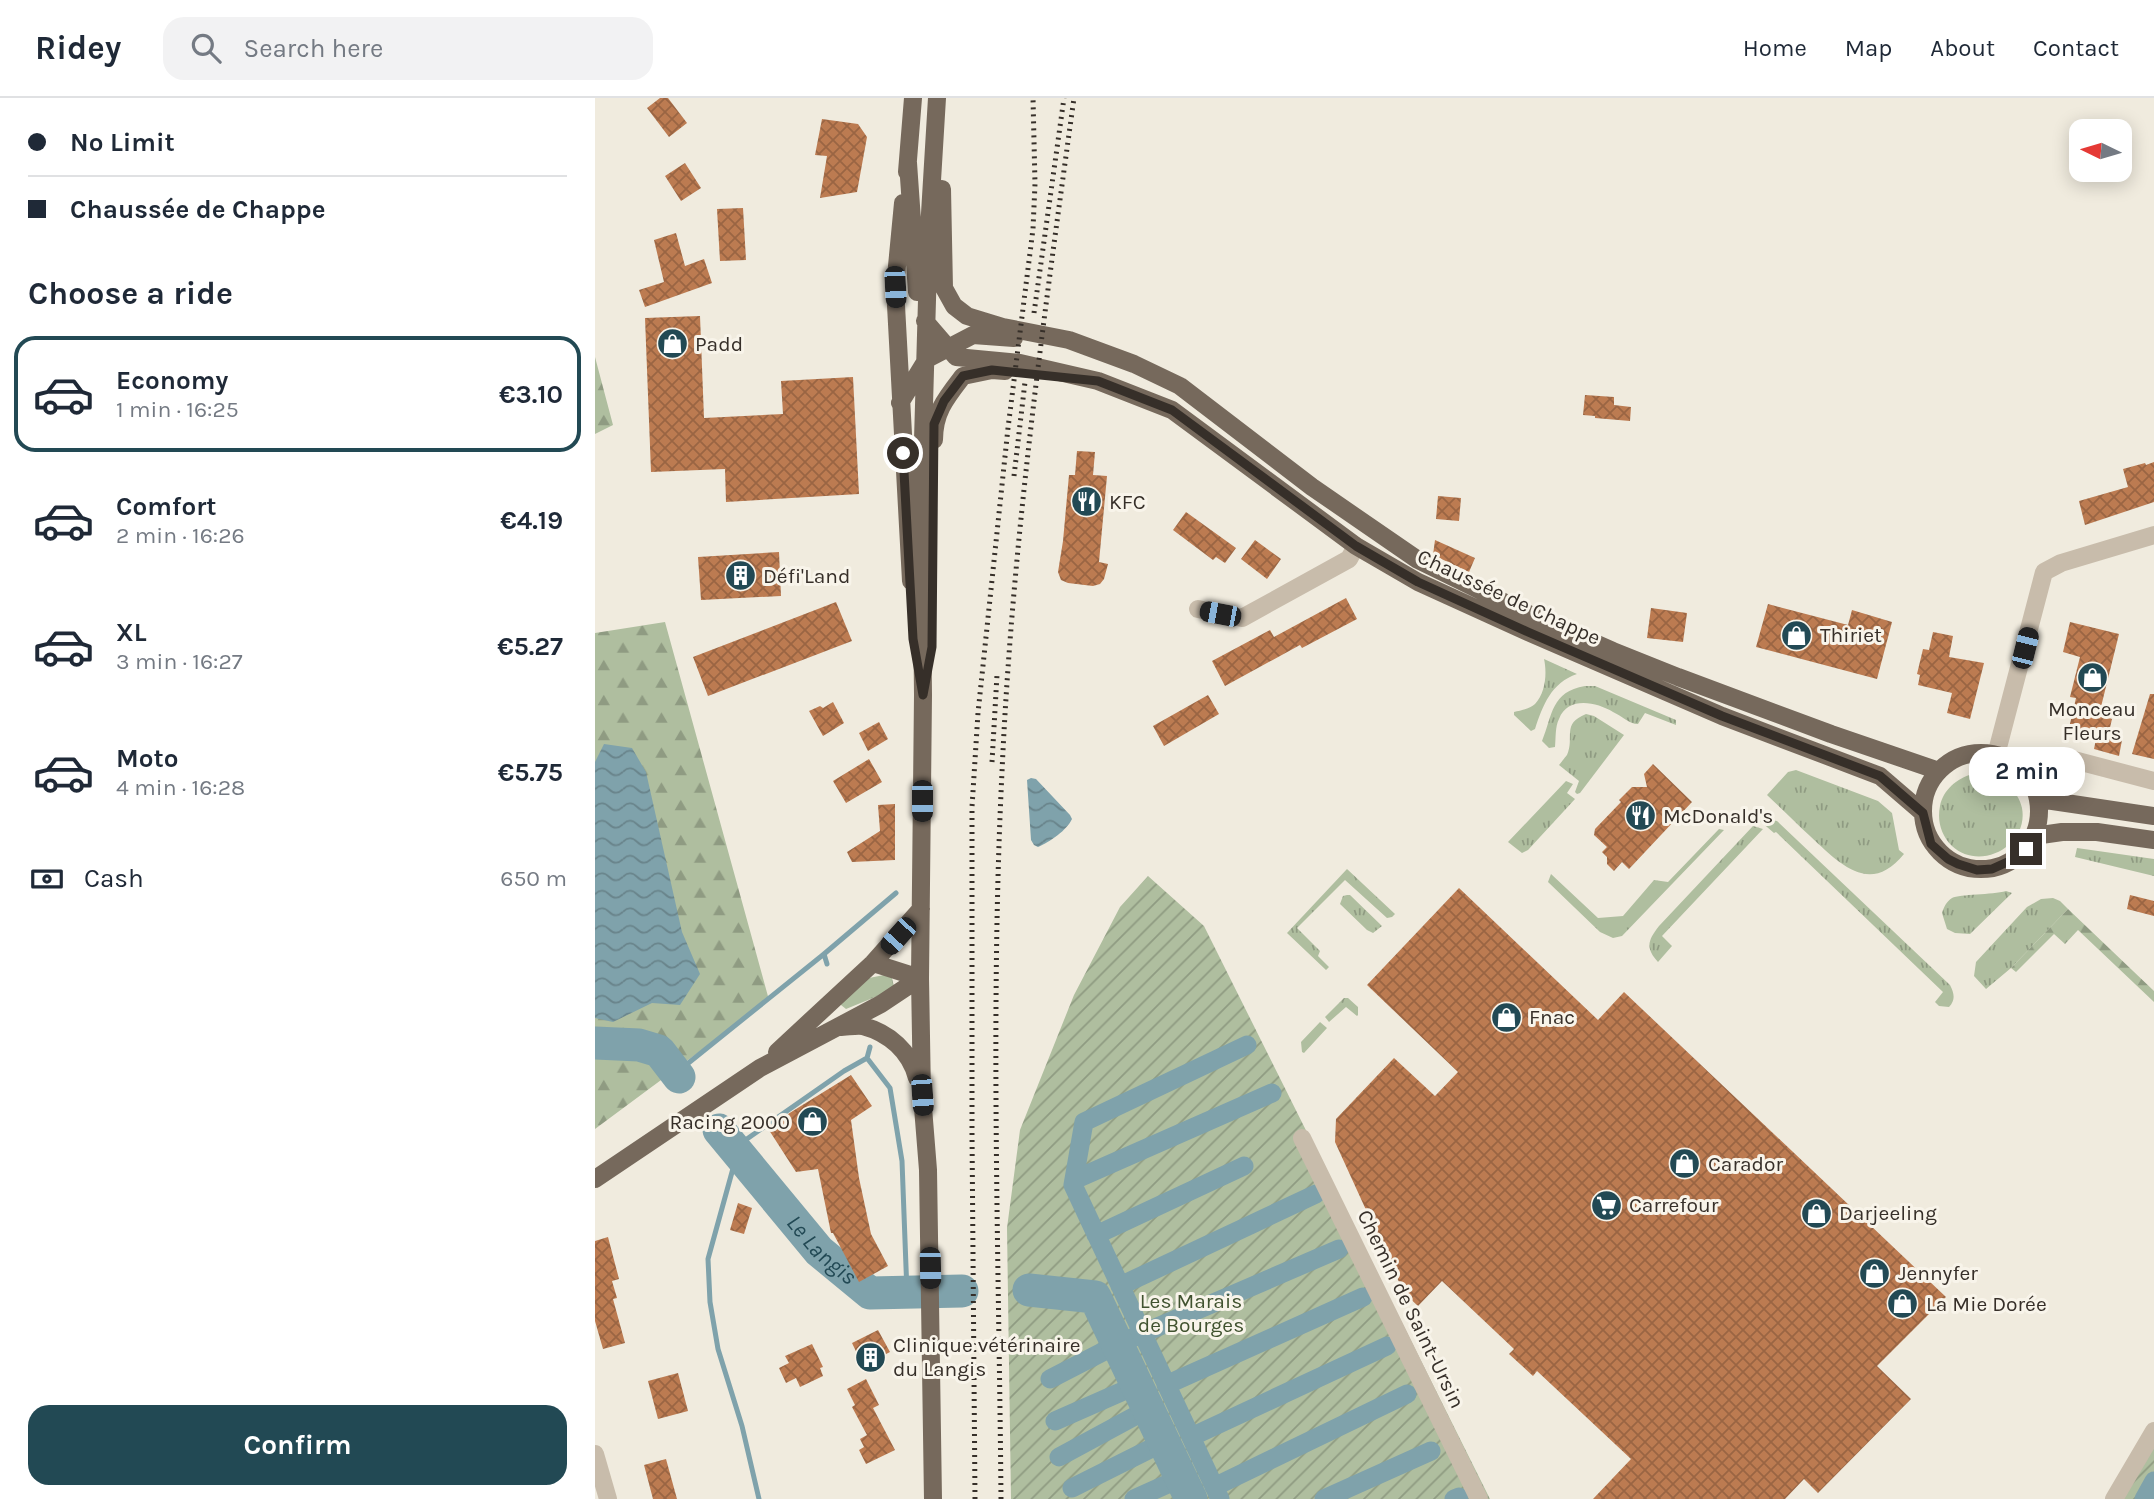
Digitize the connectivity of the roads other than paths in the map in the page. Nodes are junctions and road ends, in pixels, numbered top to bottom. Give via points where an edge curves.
1 (913, 98) edge
2 (937, 98) edge
3 (908, 163) junction
4 (927, 324) junction
5 (947, 347) junction
6 (927, 359) junction
7 (1133, 364) junction
8 (1098, 381) junction
9 (900, 403) junction
10 (2154, 535) edge
11 (1356, 546) junction
12 (1198, 609) dead end
13 (923, 695) junction
14 (1996, 755) junction
15 (1940, 771) junction
16 (2024, 773) junction
17 (2154, 781) edge
18 (2039, 799) junction
19 (1923, 813) junction
20 (2154, 816) edge
21 (2034, 836) junction
22 (2154, 840) edge
23 (921, 909) junction
24 (873, 963) junction
25 (920, 978) junction
26 (834, 1028) junction
27 (760, 1068) junction
28 (922, 1095) junction
29 (1303, 1138) dead end
30 (595, 1180) edge
31 (2154, 1431) edge
32 (595, 1454) edge
33 (608, 1499) edge
34 (933, 1499) edge
35 (1479, 1499) edge
36 (2114, 1499) edge

1 - 3 main road
2 - 4 main road
2 - 7 main road, Chaussée de Chappe via 944,288 954,306 967,316 1069,340
3 - 4 main road, Chaussée de Chappe via 919,314
3 - 9 main road via 895,287
4 - 5 main road, Chaussée de Chappe
4 - 6 main road
5 - 6 main road, Chaussée de Chappe
5 - 7 main road, Chaussée de Chappe via 973,335 1024,339 1082,348
5 - 8 main road, Chaussée de Chappe via 956,357 1020,363
6 - 9 main road, Chaussée de Chappe
6 - 13 main road via 921,510
7 - 15 main road, Chaussée de Chappe via 1180,386 1312,487 1418,560 1613,651
8 - 11 main road, Chaussée de Chappe via 1172,410
8 - 13 main road, Chaussée de Chappe via 992,370 963,376 944,401 934,424 932,647
9 - 13 main road via 913,639
10 - 14 street via 2044,572
11 - 12 street via 1349,559 1242,618
11 - 19 main road, Chaussée de Chappe via 1418,582 1528,632 1722,716 1880,776
13 - 23 main road
14 - 15 main road via 1974,753 1951,761
14 - 16 main road
15 - 19 main road via 1928,788
16 - 17 street via 2070,760
16 - 18 main road
18 - 20 main road
18 - 21 main road
19 - 21 main road via 1931,844 1948,859 1977,870 2014,859
21 - 22 main road via 2097,832
23 - 24 main road
23 - 25 main road
24 - 25 main road
24 - 27 main road
25 - 26 main road
25 - 28 main road
26 - 27 main road
26 - 28 main road via 861,1026 890,1038 909,1057
27 - 30 main road
28 - 34 main road via 928,1170
29 - 35 street, Chemin de Saint-Ursin
31 - 36 street
32 - 33 street

